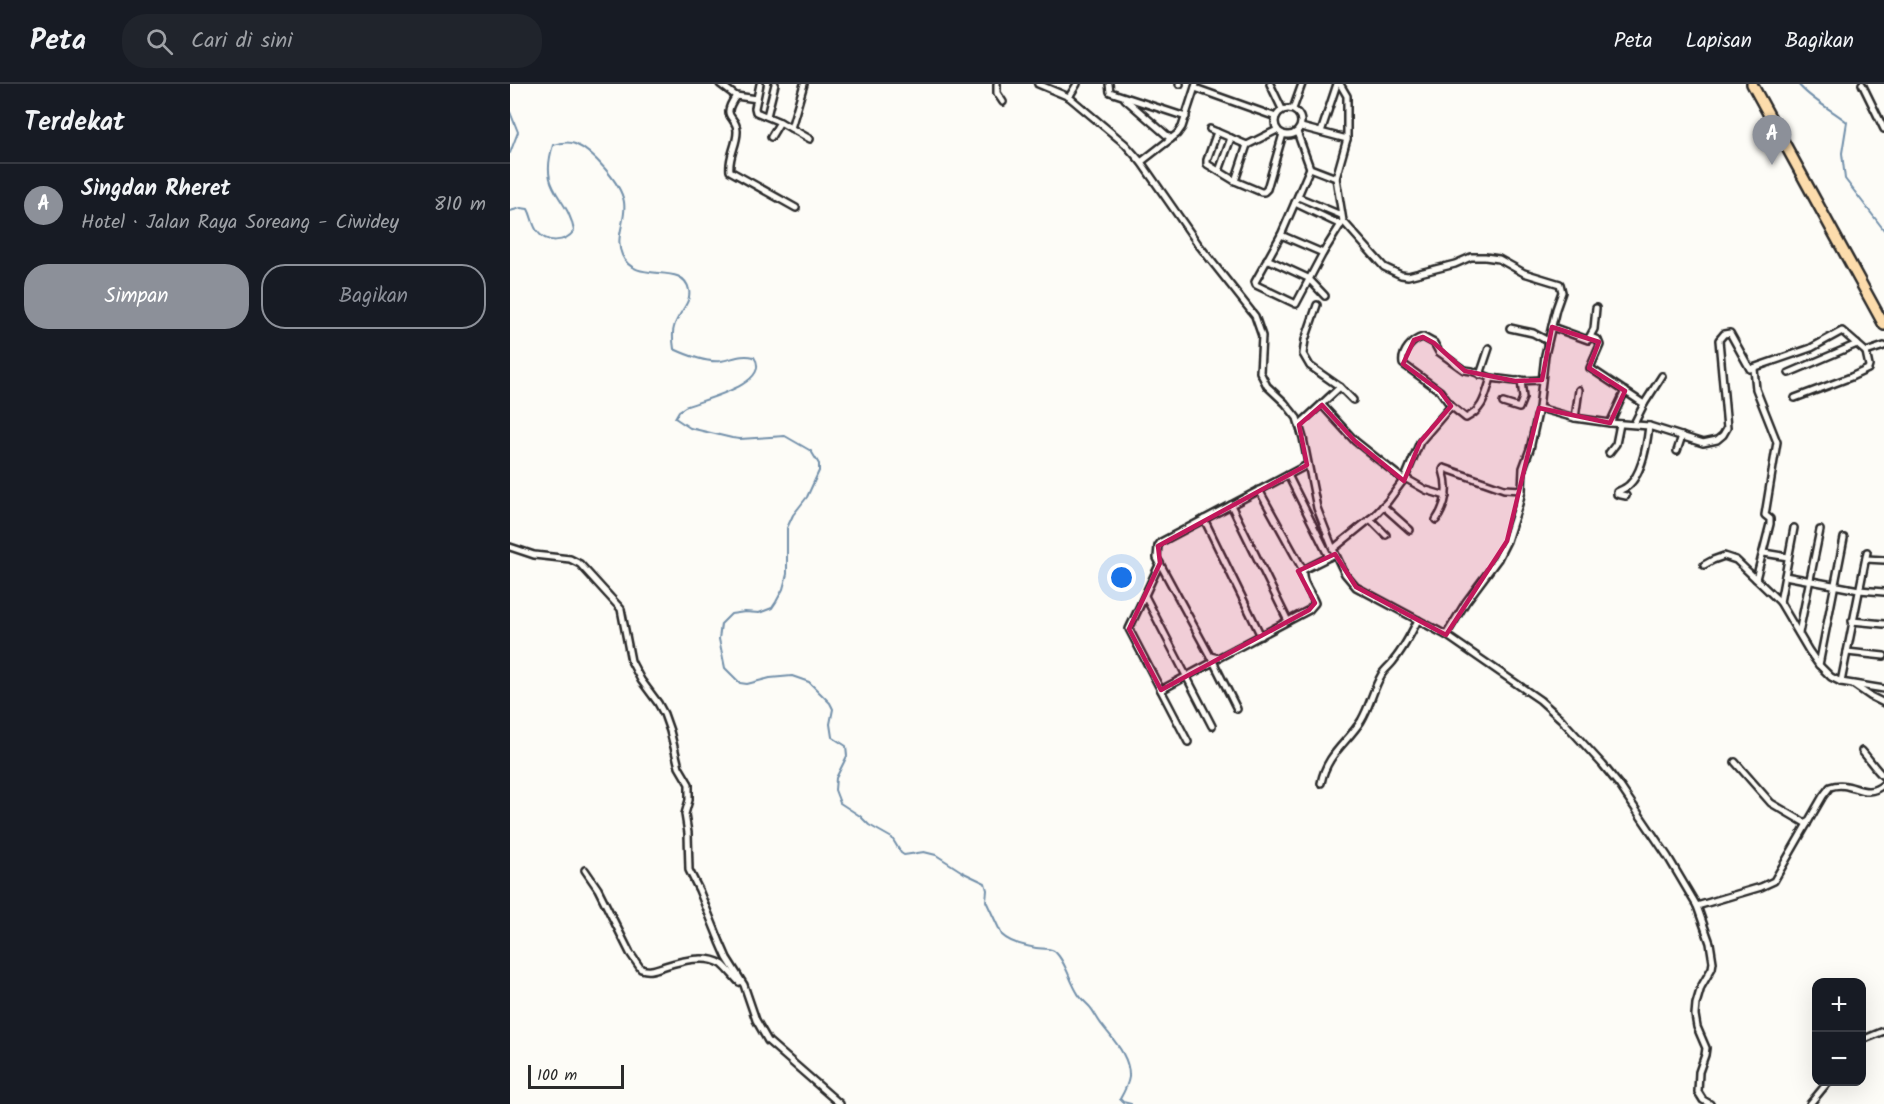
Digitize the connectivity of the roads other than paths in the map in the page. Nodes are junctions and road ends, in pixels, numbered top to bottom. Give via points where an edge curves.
1 (720, 84) edge
2 (760, 84) edge
3 (776, 84) edge
4 (804, 84) edge
5 (997, 84) edge
6 (1038, 84) edge
7 (1077, 84) edge
8 (1109, 84) edge
9 (1270, 84) edge
10 (1302, 84) edge
11 (1339, 84) edge
12 (1752, 84) edge
13 (1862, 84) edge
14 (1196, 86) edge
15 (736, 96) junction
16 (1121, 96) junction
17 (1069, 97) junction
18 (757, 99) junction
19 (1003, 102) dead end
20 (1293, 109) junction
21 (1282, 110) junction
22 (766, 116) junction
23 (1186, 117) junction
24 (1276, 117) junction
25 (780, 122) junction
26 (791, 128) junction
27 (1210, 129) dead end
28 (1299, 129) junction
29 (1884, 129) edge
30 (1277, 130) junction
31 (1217, 132) junction
32 (1321, 132) junction
33 (1283, 134) junction
34 (771, 137) dead end
35 (1231, 138) junction
36 (810, 139) dead end
37 (1171, 139) junction
38 (1347, 140) junction
39 (1248, 145) junction
40 (1141, 162) junction
41 (1310, 168) junction
42 (1219, 171) junction
43 (1336, 178) junction
44 (1234, 180) junction
45 (1296, 200) junction
46 (796, 208) dead end
47 (1342, 220) junction
48 (1281, 235) junction
49 (1323, 253) junction
50 (1267, 259) junction
51 (1308, 278) junction
52 (1325, 296) dead end
53 (1317, 305) dead end
54 (1596, 308) dead end
55 (1881, 312) edge
56 (1884, 324) edge
57 (1552, 327) junction
58 (1510, 328) dead end
59 (1591, 337) junction
60 (1548, 341) junction
61 (1857, 344) junction
62 (1884, 346) edge
63 (1489, 348) dead end
64 (1866, 352) junction
65 (1754, 369) junction
66 (1789, 373) dead end
67 (1480, 375) junction
68 (1662, 376) dead end
69 (1491, 378) junction
70 (1521, 380) junction
71 (1542, 380) junction
72 (1340, 387) junction
73 (1579, 390) dead end
74 (1625, 391) junction
75 (1795, 398) dead end
76 (1353, 400) dead end
77 (1503, 403) dead end
78 (1644, 404) junction
79 (1322, 405) junction
80 (1451, 406) junction
81 (1539, 408) junction
82 (1575, 418) junction
83 (1610, 423) junction
84 (1620, 424) junction
85 (1634, 424) junction
86 (1299, 425) junction
87 (1650, 426) junction
88 (1682, 436) junction
89 (1677, 451) dead end
90 (1609, 453) dead end
91 (1307, 465) junction
92 (1288, 475) junction
93 (1404, 479) junction
94 (1259, 490) junction
95 (1522, 490) junction
96 (1446, 496) junction
97 (1626, 496) dead end
98 (1231, 505) junction
99 (1383, 506) junction
100 (1204, 519) junction
101 (1370, 519) junction
102 (1436, 520) dead end
103 (1794, 528) dead end
104 (1410, 530) dead end
105 (1820, 530) dead end
106 (1386, 535) dead end
107 (1844, 538) dead end
108 (510, 547) edge
109 (1332, 553) junction
110 (1764, 554) junction
111 (1788, 558) junction
112 (1884, 560) edge
113 (1160, 563) junction
114 (1704, 565) dead end
115 (1303, 570) junction
116 (1785, 576) junction
117 (1756, 579) junction
118 (1809, 580) junction
119 (1835, 585) junction
120 (1859, 590) junction
121 (1884, 592) edge
122 (1145, 596) junction
123 (1780, 602) junction
124 (1418, 620) junction
125 (1288, 621) junction
126 (1852, 621) junction
127 (1884, 624) edge
128 (1798, 633) junction
129 (1446, 635) junction
130 (1261, 636) junction
131 (1847, 652) junction
132 (1210, 656) junction
133 (1884, 656) edge
134 (1213, 662) junction
135 (1819, 665) junction
136 (1187, 677) junction
137 (1841, 682) junction
138 (1853, 684) junction
139 (1884, 689) edge
140 (1161, 690) junction
141 (1884, 702) edge
142 (1237, 709) dead end
143 (1212, 726) dead end
144 (1188, 742) dead end
145 (1862, 751) dead end
146 (1735, 762) dead end
147 (1884, 777) edge
148 (1321, 783) dead end
149 (1884, 784) edge
150 (1807, 824) junction
151 (585, 870) dead end
152 (1697, 906) junction
153 (746, 990) junction
154 (1882, 1032) edge
155 (1866, 1038) edge
156 (1884, 1041) edge
157 (1825, 1086) edge
158 (840, 1104) edge
159 (1710, 1104) edge
160 (1810, 1104) edge

1 - 15 street
2 - 18 street
3 - 22 street
4 - 26 street
5 - 19 street
6 - 17 street
7 - 17 street
8 - 16 street via 1109,91
9 - 21 street
10 - 20 street
11 - 32 street
11 - 38 street via 1347,96
12 - 55 highway
13 - 29 street
14 - 23 street
14 - 24 street
15 - 18 street
15 - 46 street via 728,111 737,131 730,171
16 - 23 street
16 - 37 street
17 - 40 street
18 - 22 street via 756,112
20 - 21 street
20 - 28 street via 1301,116
21 - 24 street
22 - 25 street
23 - 37 street
24 - 30 street
25 - 26 street
25 - 34 street
26 - 36 street
27 - 31 street
28 - 32 street
28 - 33 street via 1291,135
28 - 41 street
30 - 33 street
30 - 39 street
31 - 35 street
31 - 42 street via 1207,163
32 - 38 street
33 - 44 street via 1266,191
35 - 39 street
35 - 42 street
37 - 40 street
38 - 43 street
39 - 44 street
40 - 86 street via 1255,316 1262,336 1260,372
41 - 43 street
41 - 45 street
42 - 44 street
43 - 47 street
45 - 47 street
45 - 47 street
45 - 48 street
47 - 49 street
47 - 57 street via 1384,267 1401,275 1485,257 1560,284 1562,292
48 - 49 street
48 - 50 street
49 - 51 street
50 - 51 street
50 - 51 street via 1255,284 1293,303
51 - 52 street
53 - 72 street via 1303,354 1310,366
54 - 59 street
55 - 56 highway
57 - 59 street via 1588,340
57 - 60 street
58 - 60 street
59 - 74 street via 1599,345 1590,368
60 - 71 street
61 - 64 street
61 - 65 street via 1840,331 1811,348
61 - 66 street
62 - 64 street
63 - 67 street
64 - 75 street via 1868,369
65 - 88 street via 1748,367 1730,333 1724,334 1720,338 1726,431 1711,442
65 - 110 street via 1756,389 1777,442 1765,516 1770,521
67 - 69 street
67 - 80 street via 1464,370 1425,337 1414,340 1403,364 1440,391
68 - 78 street
69 - 70 street
69 - 80 street via 1484,401 1469,418
70 - 71 street
70 - 77 street via 1523,398 1519,408
71 - 81 street
72 - 76 street
72 - 79 street
73 - 82 street
74 - 78 street
74 - 83 street
78 - 85 street
79 - 86 street
79 - 93 street via 1355,441
80 - 93 street via 1419,442
81 - 82 street
81 - 95 street via 1523,468
82 - 83 street
83 - 84 street
84 - 85 street
84 - 90 street via 1616,444
85 - 87 street
86 - 91 street
87 - 88 street
87 - 97 street via 1642,461 1630,484 1617,492
88 - 89 street
91 - 92 street
91 - 109 street
92 - 94 street
92 - 109 street
93 - 96 street
93 - 99 street
94 - 98 street
94 - 115 street
95 - 96 street via 1504,489 1444,468
95 - 129 street via 1498,559
96 - 102 street
98 - 100 street
98 - 125 street
99 - 101 street
99 - 104 street
100 - 113 street via 1161,542 1156,552
100 - 130 street
101 - 106 street
101 - 109 street
103 - 111 street
105 - 118 street
107 - 119 street
108 - 153 street via 580,564 621,609 631,661 664,714 679,767 689,784 685,814 689,870 727,958
109 - 115 street
109 - 124 street via 1356,587
110 - 111 street
110 - 117 street
111 - 116 street
112 - 120 street via 1866,555
113 - 122 street
113 - 132 street
114 - 117 street via 1724,556
115 - 125 street via 1314,606
116 - 118 street
116 - 123 street
117 - 123 street
118 - 119 street
118 - 128 street
119 - 120 street
119 - 135 street
120 - 121 street
120 - 126 street
122 - 136 street
122 - 140 street via 1129,629
123 - 128 street
124 - 129 street
124 - 148 street via 1394,662 1383,673 1360,722 1324,768
125 - 130 street
126 - 127 street
126 - 131 street
128 - 135 street
129 - 152 street via 1561,719 1620,786
130 - 132 street via 1222,657
131 - 133 street
131 - 137 street
132 - 134 street
134 - 136 street
134 - 142 street
135 - 137 street
136 - 140 street
136 - 143 street
137 - 138 street
138 - 139 street
138 - 141 street
140 - 144 street
145 - 147 street
146 - 150 street via 1772,803
149 - 150 street via 1867,793 1845,785 1830,787
150 - 152 street via 1770,884
151 - 153 street via 641,969 683,960 716,961
152 - 159 street via 1713,962 1701,987 1695,1015 1706,1048 1698,1092
153 - 158 street via 768,1041
154 - 155 street
154 - 156 street
157 - 160 street

